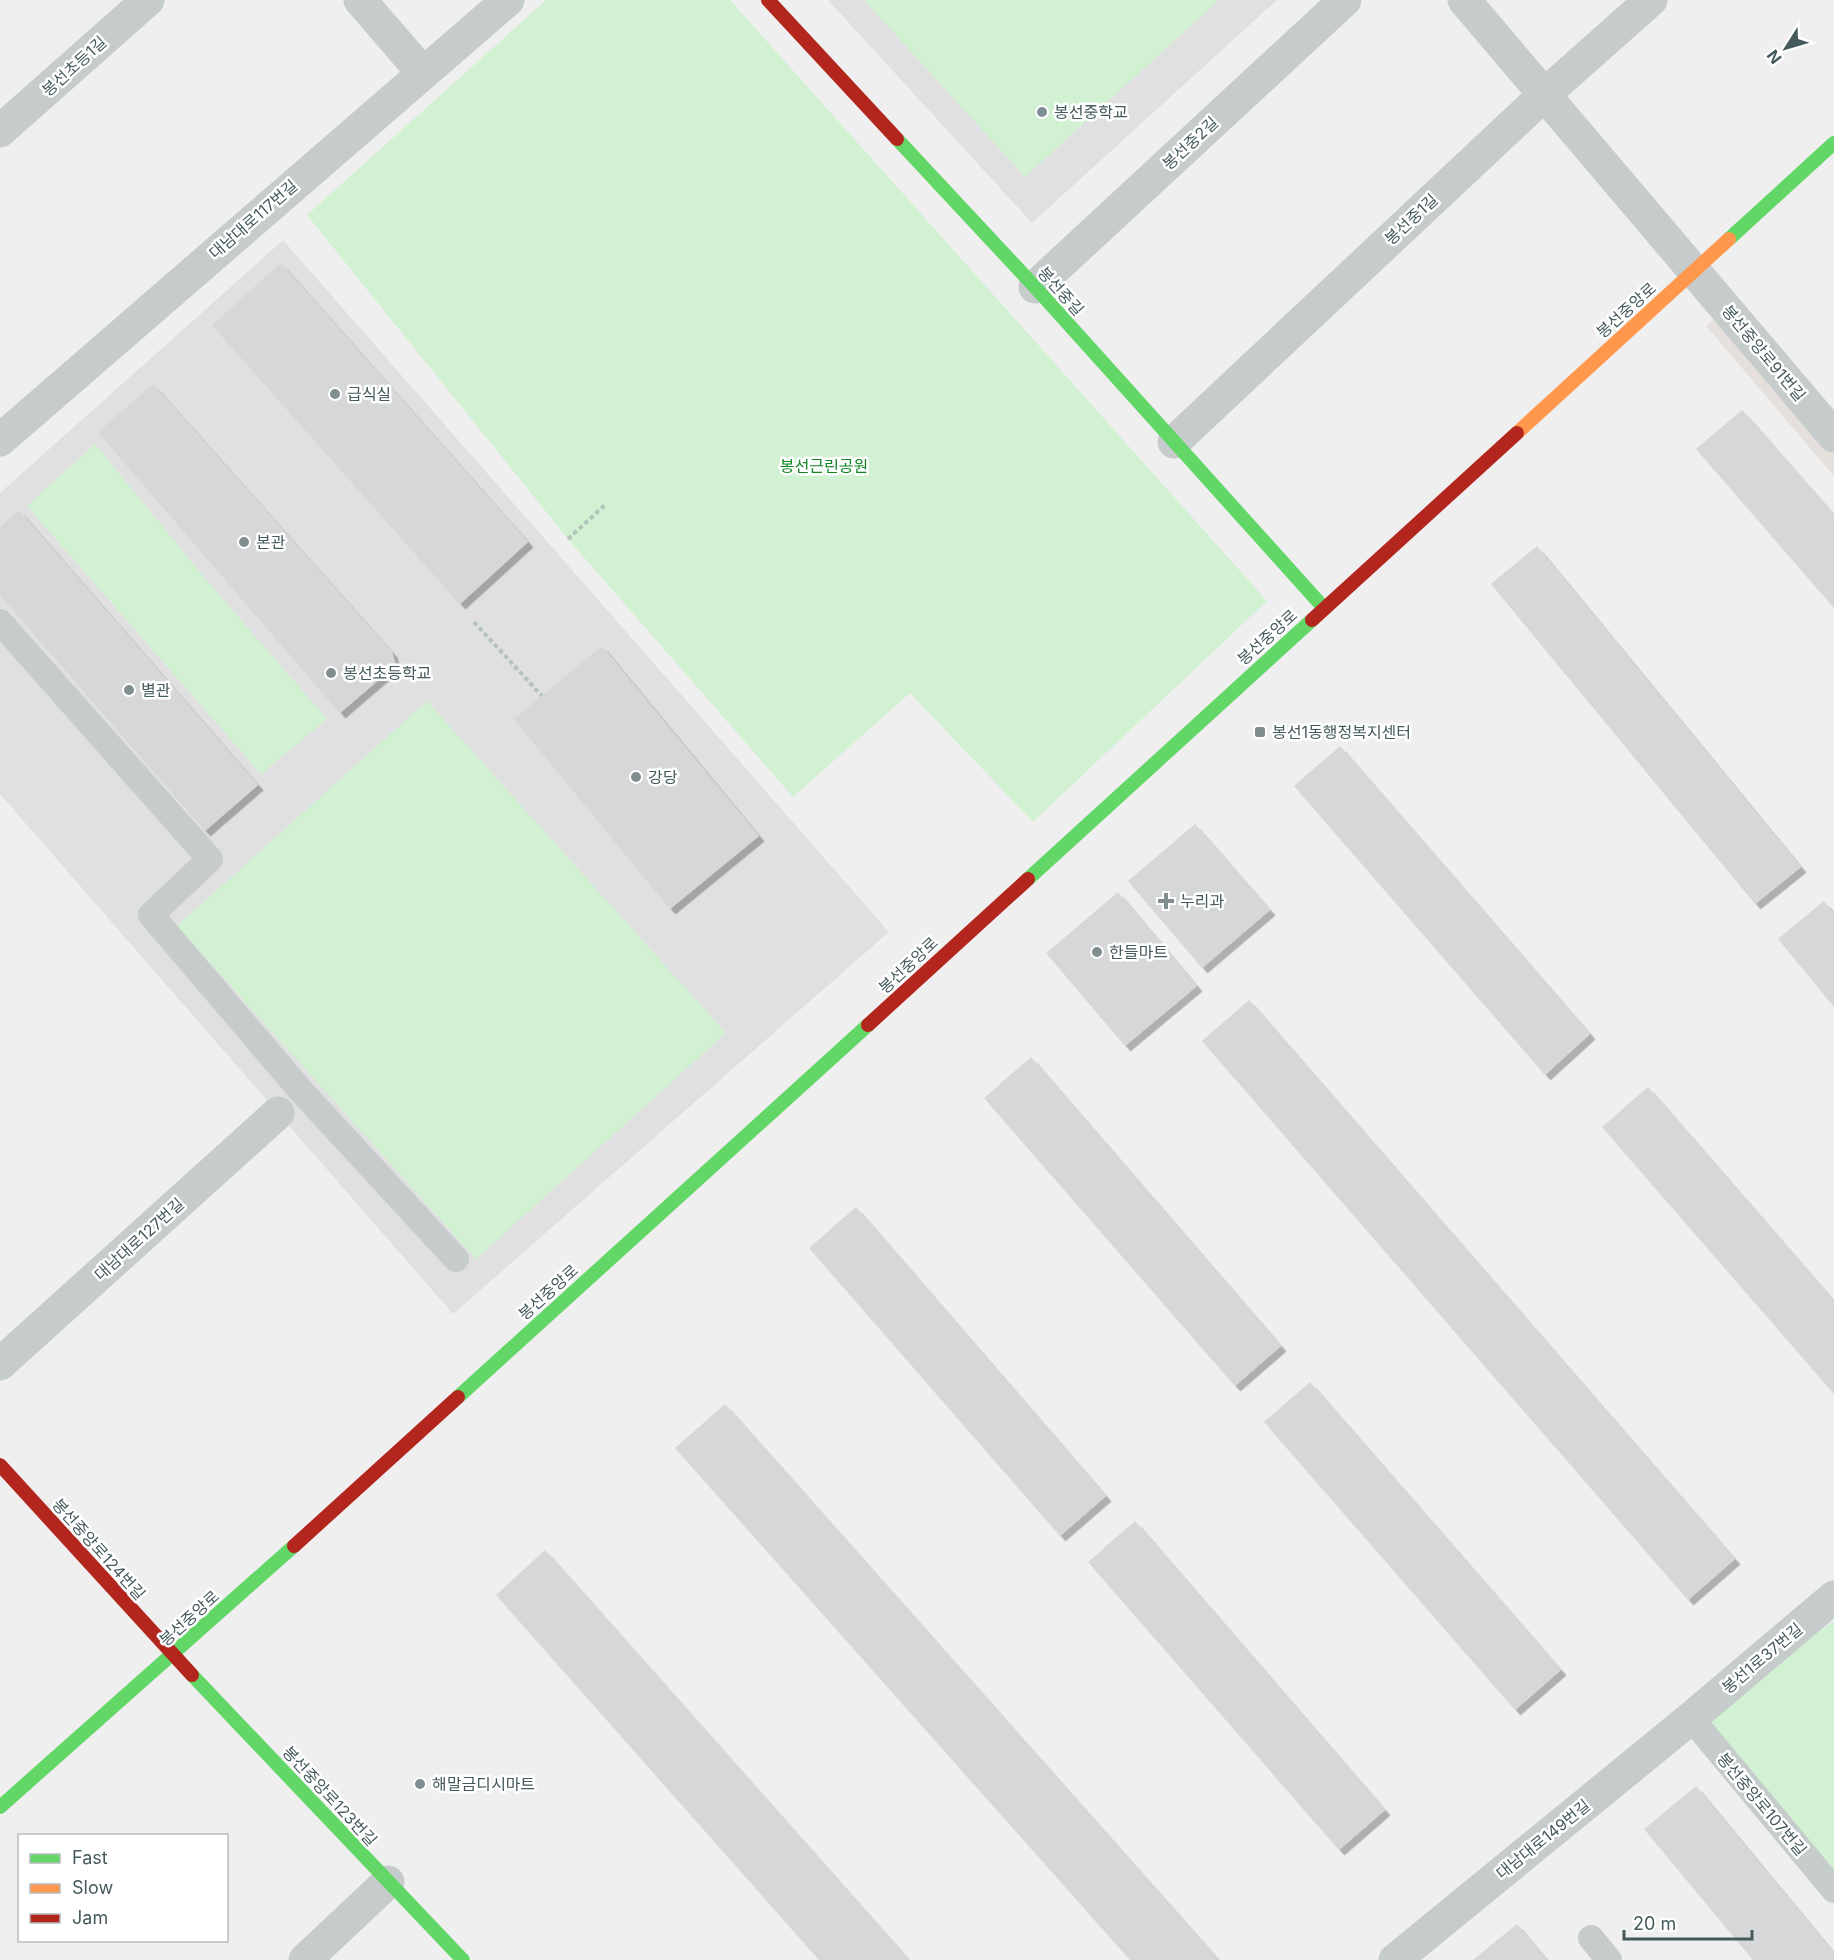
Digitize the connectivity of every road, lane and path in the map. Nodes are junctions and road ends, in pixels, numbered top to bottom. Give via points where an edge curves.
1 (148, 0) edge
2 (360, 0) edge
3 (508, 0) edge
4 (768, 0) edge
5 (1345, 0) edge
6 (1464, 0) edge
7 (1651, 0) edge
8 (423, 74) junction
9 (1544, 94) junction
10 (0, 131) edge
11 (1834, 143) edge
12 (1694, 271) junction
13 (1035, 287) junction
14 (1834, 436) edge
15 (0, 440) edge
16 (1174, 442) junction
17 (606, 504) dead end
18 (568, 539) dead end
19 (1324, 608) junction
20 (0, 621) edge
21 (474, 622) dead end
22 (542, 696) dead end
23 (302, 1092) junction
24 (278, 1113) joint
25 (456, 1259) dead end
26 (0, 1364) edge
27 (0, 1465) edge
28 (1834, 1597) edge
29 (173, 1655) junction
30 (1691, 1718) junction
31 (0, 1807) edge
32 (388, 1882) junction
33 (1834, 1890) edge
34 (1591, 1938) dead end
35 (305, 1960) edge
36 (463, 1960) edge
37 (1395, 1960) edge
38 (1609, 1960) edge

1 - 10 street, 봉선초등1길
2 - 8 street
3 - 8 street, 대남대로117번길
4 - 13 street, 봉선중길
5 - 13 street, 봉선중2길
6 - 9 street, 봉선중앙로91번길
7 - 9 street, 봉선중1길
8 - 15 street, 대남대로117번길
9 - 12 street, 봉선중앙로91번길
9 - 16 street, 봉선중1길
11 - 12 street, 봉선중앙로
12 - 14 street, 봉선중앙로91번길
12 - 19 street, 봉선중앙로
13 - 16 street, 봉선중길
16 - 19 street, 봉선중길
17 - 18 path
19 - 29 street, 봉선중앙로
20 - 23 lane via 210,859 151,915
21 - 22 path
23 - 24 lane
23 - 25 lane
24 - 26 street, 대남대로127번길
27 - 29 street, 봉선중앙로124번길
28 - 30 street, 봉선1로37번길
29 - 31 street, 봉선중앙로
29 - 32 street, 봉선중앙로123번길
30 - 33 lane, 봉선중앙로107번길
30 - 37 street, 대남대로149번길
32 - 35 street
32 - 36 street, 봉선중앙로123번길
34 - 38 lane

